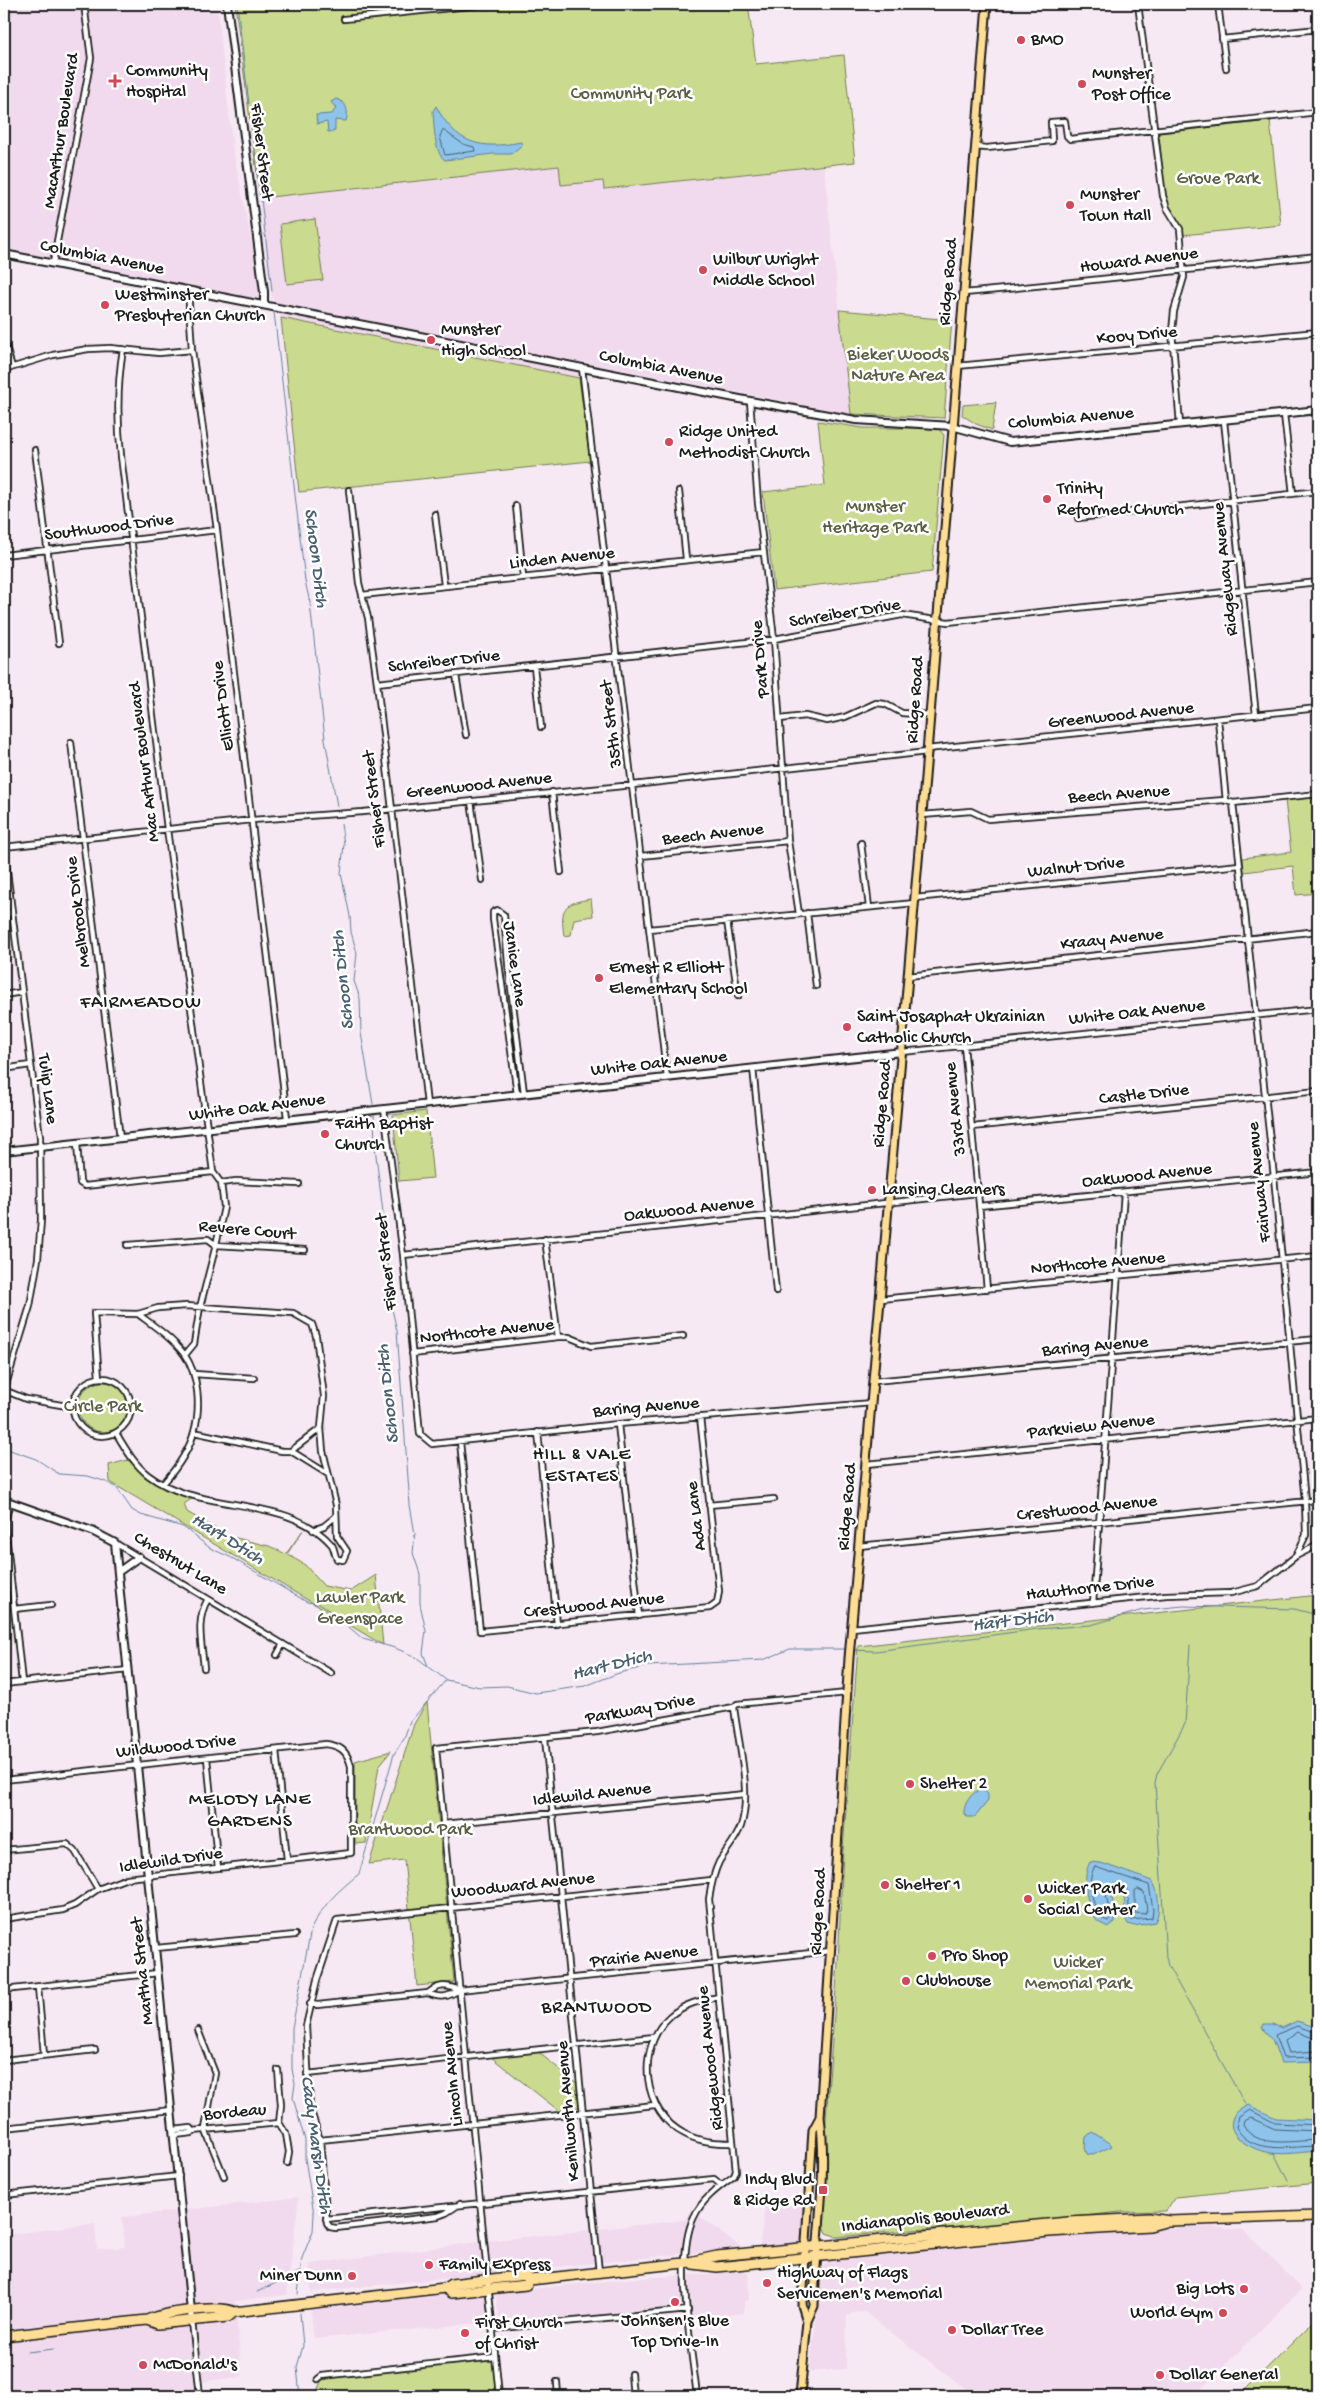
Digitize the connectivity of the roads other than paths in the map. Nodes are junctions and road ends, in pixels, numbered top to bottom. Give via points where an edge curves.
1 (84, 4) edge
2 (227, 4) edge
3 (488, 4) edge
4 (986, 4) edge
5 (1138, 4) edge
6 (1218, 4) edge
7 (344, 19) dead end
8 (1318, 30) edge
9 (1222, 39) junction
10 (1226, 68) dead end
11 (1318, 112) edge
12 (1155, 130) junction
13 (974, 147) junction
14 (5, 254) edge
15 (1318, 256) edge
16 (4, 263) edge
17 (54, 263) junction
18 (1182, 270) junction
19 (188, 290) junction
20 (964, 293) junction
21 (264, 304) junction
22 (1318, 332) edge
23 (4, 341) edge
24 (1174, 346) junction
25 (123, 348) junction
26 (192, 350) junction
27 (957, 366) junction
28 (12, 367) junction
29 (582, 368) junction
30 (4, 370) edge
31 (750, 402) junction
32 (1318, 410) edge
33 (1284, 414) junction
34 (1224, 420) junction
35 (1180, 424) junction
36 (952, 426) junction
37 (35, 450) dead end
38 (349, 490) dead end
39 (678, 491) dead end
40 (1318, 491) edge
41 (1293, 494) junction
42 (1232, 500) junction
43 (516, 506) dead end
44 (435, 514) dead end
45 (1078, 518) dead end
46 (217, 530) junction
47 (132, 539) junction
48 (47, 549) junction
49 (764, 552) junction
50 (4, 555) edge
51 (686, 559) junction
52 (607, 568) junction
53 (524, 577) junction
54 (1318, 582) edge
55 (444, 585) junction
56 (1242, 590) junction
57 (362, 594) junction
58 (937, 622) junction
59 (774, 639) junction
60 (59, 644) dead end
61 (618, 657) junction
62 (534, 667) junction
63 (456, 675) junction
64 (376, 683) junction
65 (1318, 708) edge
66 (930, 715) junction
67 (1256, 715) junction
68 (780, 719) junction
69 (1218, 719) junction
70 (541, 727) dead end
71 (466, 735) dead end
72 (71, 742) dead end
73 (927, 751) junction
74 (782, 769) junction
75 (633, 785) junction
76 (552, 792) junction
77 (1318, 794) edge
78 (471, 801) junction
79 (1226, 801) junction
80 (1233, 803) junction
81 (391, 809) junction
82 (922, 815) junction
83 (252, 820) junction
84 (166, 829) junction
85 (84, 838) junction
86 (788, 841) junction
87 (860, 843) dead end
88 (4, 847) edge
89 (641, 856) junction
90 (1240, 865) junction
91 (562, 872) dead end
92 (482, 880) dead end
93 (915, 900) junction
94 (869, 907) junction
95 (12, 913) junction
96 (807, 913) junction
97 (4, 914) edge
98 (799, 914) junction
99 (727, 921) junction
100 (649, 929) junction
101 (1318, 931) edge
102 (1248, 939) junction
103 (908, 976) junction
104 (816, 986) dead end
105 (22, 992) junction
106 (4, 994) edge
107 (738, 996) dead end
108 (1318, 1009) edge
109 (1256, 1016) junction
110 (964, 1045) junction
111 (902, 1052) junction
112 (30, 1065) junction
113 (753, 1068) junction
114 (4, 1069) edge
115 (667, 1078) junction
116 (1318, 1091) edge
117 (520, 1094) junction
118 (1265, 1096) junction
119 (428, 1104) junction
120 (384, 1109) junction
121 (288, 1118) junction
122 (972, 1127) junction
123 (206, 1129) junction
124 (120, 1138) junction
125 (76, 1143) junction
126 (38, 1147) junction
127 (4, 1151) edge
128 (213, 1172) junction
129 (1318, 1172) edge
130 (1274, 1176) junction
131 (221, 1183) junction
132 (299, 1184) dead end
133 (978, 1193) junction
134 (1124, 1193) junction
135 (890, 1201) junction
136 (979, 1206) junction
137 (768, 1216) junction
138 (544, 1239) junction
139 (127, 1245) dead end
140 (216, 1245) junction
141 (304, 1250) dead end
142 (403, 1255) junction
143 (1318, 1256) edge
144 (1281, 1260) junction
145 (1118, 1277) junction
146 (987, 1288) junction
147 (776, 1291) dead end
148 (881, 1299) junction
149 (200, 1306) junction
150 (138, 1314) junction
151 (683, 1336) dead end
152 (558, 1337) junction
153 (1318, 1338) edge
154 (1289, 1342) junction
155 (412, 1354) junction
156 (184, 1355) junction
157 (1111, 1359) junction
158 (194, 1374) junction
159 (99, 1378) junction
160 (254, 1378) dead end
161 (874, 1381) junction
162 (4, 1390) edge
163 (872, 1403) junction
164 (73, 1407) junction
165 (700, 1417) junction
166 (1318, 1418) edge
167 (1296, 1421) junction
168 (618, 1424) junction
169 (321, 1428) junction
170 (194, 1432) junction
171 (538, 1432) junction
172 (116, 1433) junction
173 (425, 1440) joint
174 (1105, 1440) junction
175 (460, 1442) junction
176 (291, 1451) junction
177 (867, 1464) junction
178 (328, 1474) junction
179 (163, 1484) junction
180 (774, 1499) dead end
181 (1318, 1500) edge
182 (7, 1501) edge
183 (1305, 1501) junction
184 (709, 1505) junction
185 (335, 1517) junction
186 (1099, 1522) junction
187 (313, 1530) junction
188 (115, 1543) junction
189 (1318, 1545) edge
190 (859, 1546) junction
191 (1296, 1556) junction
192 (139, 1558) junction
193 (118, 1572) junction
194 (208, 1599) junction
195 (1092, 1603) junction
196 (50, 1605) dead end
197 (710, 1608) joint
198 (14, 1609) junction
199 (639, 1616) junction
200 (558, 1624) junction
201 (852, 1628) junction
202 (283, 1644) junction
203 (277, 1655) dead end
204 (204, 1668) dead end
205 (128, 1670) junction
206 (331, 1673) dead end
207 (22, 1682) junction
208 (4, 1684) edge
209 (847, 1693) junction
210 (734, 1707) junction
211 (545, 1738) junction
212 (436, 1748) joint
213 (276, 1750) junction
214 (207, 1758) junction
215 (137, 1765) junction
216 (4, 1780) edge
217 (744, 1794) junction
218 (553, 1813) junction
219 (443, 1824) junction
220 (4, 1850) edge
221 (350, 1853) joint
222 (287, 1860) junction
223 (218, 1868) junction
224 (148, 1875) junction
225 (712, 1880) junction
226 (98, 1889) junction
227 (561, 1895) junction
228 (451, 1907) junction
229 (4, 1920) edge
230 (294, 1935) dead end
231 (156, 1948) junction
232 (832, 1951) junction
233 (715, 1963) junction
234 (158, 1973) junction
235 (570, 1978) junction
236 (38, 1987) junction
237 (4, 1990) edge
238 (459, 1990) junction
239 (428, 1993) junction
240 (719, 1996) junction
241 (310, 2004) junction
242 (198, 2030) dead end
243 (654, 2037) junction
244 (577, 2045) junction
245 (95, 2050) dead end
246 (44, 2055) junction
247 (465, 2056) junction
248 (4, 2060) edge
249 (278, 2070) dead end
250 (307, 2074) junction
251 (655, 2105) junction
252 (172, 2110) junction
253 (584, 2112) junction
254 (820, 2117) junction
255 (472, 2123) junction
256 (279, 2124) junction
257 (4, 2128) edge
258 (205, 2130) junction
259 (175, 2133) junction
260 (320, 2140) junction
261 (733, 2143) junction
262 (287, 2163) dead end
263 (179, 2176) junction
264 (224, 2176) dead end
265 (721, 2185) junction
266 (591, 2190) junction
267 (4, 2195) edge
268 (480, 2201) junction
269 (460, 2204) junction
270 (1318, 2216) edge
271 (326, 2219) junction
272 (1170, 2221) junction
273 (816, 2247) junction
274 (805, 2248) junction
275 (816, 2257) junction
276 (804, 2258) junction
277 (684, 2263) junction
278 (599, 2272) junction
279 (488, 2284) junction
280 (688, 2310) junction
281 (192, 2311) junction
282 (234, 2312) junction
283 (147, 2320) junction
284 (192, 2321) junction
285 (807, 2321) junction
286 (492, 2329) junction
287 (4, 2336) edge
288 (495, 2357) junction
289 (631, 2374) dead end
290 (318, 2379) dead end
291 (557, 2382) dead end
292 (200, 2396) edge
293 (499, 2396) edge
294 (558, 2396) edge
295 (633, 2396) edge
296 (697, 2396) edge
297 (800, 2396) edge

1 - 17 street, MacArthur Boulevard via 90,69
2 - 21 street, Fisher Street
3 - 7 street
4 - 13 main road, Ridge Road
5 - 12 street
6 - 9 street
8 - 9 street
9 - 10 street
11 - 12 street
12 - 13 street via 1070,139 1065,121 1051,122 1052,141
12 - 18 street via 1163,196 1180,229
13 - 20 main road, Ridge Road
14 - 16 street
14 - 17 street, Columbia Avenue
15 - 18 street, Howard Avenue
17 - 19 street, Columbia Avenue
18 - 20 street, Howard Avenue
18 - 24 street via 1184,282 1174,311
19 - 21 street, Columbia Avenue
19 - 26 street, Elliott Drive
20 - 27 main road, Ridge Road
21 - 29 street, Columbia Avenue
22 - 24 street, Kooy Drive
23 - 28 street
24 - 27 street, Kooy Drive
24 - 35 street
25 - 26 street via 159,353
25 - 28 street via 74,351
25 - 47 street, Mac Arthur Boulevard via 118,382 118,420
26 - 46 street, Elliott Drive
27 - 36 main road, Ridge Road
28 - 30 street
29 - 31 street, Columbia Avenue
29 - 52 street, 35th Street
31 - 36 street, Columbia Avenue via 856,420
31 - 49 street, Park Drive
32 - 33 street, Columbia Avenue
33 - 34 street, Columbia Avenue
33 - 41 street
34 - 35 street, Columbia Avenue
34 - 42 street, Ridgeway Avenue
35 - 36 street, Columbia Avenue via 1010,442
36 - 58 main road, Ridge Road
37 - 48 street
38 - 57 street, Fisher Street
39 - 51 street
40 - 41 street
41 - 42 street
42 - 45 street
42 - 56 street, Ridgeway Avenue
43 - 53 street
44 - 55 street
46 - 47 street, Southwood Drive
46 - 83 street, Elliott Drive
47 - 48 street, Southwood Drive
47 - 84 street, Mac Arthur Boulevard
48 - 50 street, Southwood Drive
48 - 60 street
49 - 51 street, Linden Avenue
49 - 59 street, Park Drive
51 - 52 street, Linden Avenue
52 - 53 street, Linden Avenue
52 - 61 street, 35th Street
53 - 55 street, Linden Avenue
54 - 56 street, Schreiber Drive
55 - 57 street, Linden Avenue
56 - 58 street, Schreiber Drive
56 - 67 street, Ridgeway Avenue
57 - 64 street, Fisher Street
58 - 59 street, Schreiber Drive via 902,615
58 - 66 main road, Ridge Road
59 - 61 street, Schreiber Drive
59 - 68 street, Park Drive
61 - 62 street, Schreiber Drive
61 - 75 street, 35th Street
62 - 63 street, Schreiber Drive
62 - 70 street
63 - 64 street, Schreiber Drive
63 - 71 street
64 - 81 street, Fisher Street
65 - 67 street, Greenwood Avenue
66 - 68 street via 902,713 876,703 827,721 804,716
66 - 73 main road, Ridge Road
67 - 69 street, Greenwood Avenue
68 - 74 street, Park Drive
69 - 73 street, Greenwood Avenue
69 - 79 street
72 - 85 street, Melbrook Drive
73 - 74 street, Greenwood Avenue
73 - 82 main road, Ridge Road
74 - 75 street, Greenwood Avenue
74 - 86 street, Park Drive
75 - 76 street, Greenwood Avenue
75 - 89 street, 35th Street
76 - 78 street, Greenwood Avenue
76 - 91 street
77 - 80 street, Beech Avenue
78 - 81 street, Greenwood Avenue
78 - 92 street
79 - 80 street, Beech Avenue
79 - 82 street, Beech Avenue via 988,819 971,811
80 - 90 street, Fairway Avenue
81 - 83 street, Greenwood Avenue
81 - 119 street, Fisher Street
82 - 93 main road, Ridge Road
83 - 84 street, Greenwood Avenue
83 - 121 street, Elliott Drive
84 - 85 street, Greenwood Avenue
84 - 123 street, Mac Arthur Boulevard
85 - 88 street, Greenwood Avenue
85 - 124 street, Melbrook Drive
86 - 89 street, Beech Avenue
86 - 98 street, Park Drive
87 - 94 street
88 - 95 street, Tulip Lane
89 - 100 street, 35th Street
90 - 93 street, Walnut Drive
90 - 102 street, Fairway Avenue
93 - 94 street, Walnut Drive
93 - 103 main road, Ridge Road
94 - 96 street, Walnut Drive
95 - 97 street
95 - 105 street, Tulip Lane
96 - 98 street, Walnut Drive
96 - 104 street
98 - 99 street, Walnut Drive
99 - 100 street, Walnut Drive
99 - 107 street
100 - 115 street, 35th Street
101 - 102 street, Kraay Avenue
102 - 103 street, Kraay Avenue
102 - 109 street, Fairway Avenue
103 - 111 main road, Ridge Road
105 - 106 street
105 - 112 street, Tulip Lane
108 - 109 street, White Oak Avenue
109 - 110 street, White Oak Avenue
109 - 118 street, Fairway Avenue
110 - 111 street, White Oak Avenue
110 - 122 street, 33rd Avenue
111 - 113 street, White Oak Avenue
111 - 135 main road, Ridge Road
112 - 114 street
112 - 126 street, Tulip Lane via 40,1138
113 - 115 street, White Oak Avenue
113 - 137 street
115 - 117 street, White Oak Avenue
116 - 118 street, Castle Drive
117 - 117 street, Janice Lane via 504,914 497,910 493,912 493,919
117 - 119 street, White Oak Avenue
118 - 122 street, Castle Drive
118 - 130 street, Fairway Avenue
119 - 120 street, White Oak Avenue
120 - 121 street, White Oak Avenue
120 - 142 street, Fisher Street
121 - 123 street, White Oak Avenue
122 - 133 street, 33rd Avenue
123 - 124 street, White Oak Avenue
123 - 128 street, Mac Arthur Boulevard
124 - 125 street, White Oak Avenue
125 - 126 street, White Oak Avenue
125 - 128 street via 80,1183 85,1186
126 - 127 street, White Oak Avenue
126 - 162 street, Tulip Lane via 41,1220 38,1259 30,1306
128 - 131 street
129 - 130 street, Oakwood Avenue
130 - 134 street, Oakwood Avenue
130 - 144 street, Fairway Avenue
131 - 132 street
131 - 140 street via 224,1207
133 - 135 street, Oakwood Avenue
133 - 136 street, 33rd Avenue
134 - 136 street, Oakwood Avenue
134 - 145 street
135 - 137 street, Oakwood Avenue
135 - 148 main road, Ridge Road
136 - 146 street, 33rd Avenue
137 - 138 street, Oakwood Avenue
137 - 147 street
138 - 142 street, Oakwood Avenue
138 - 152 street
139 - 140 street, Revere Court via 208,1239
140 - 141 street, Revere Court
140 - 149 street
142 - 155 street, Fisher Street
143 - 144 street, Northcote Avenue
144 - 145 street, Northcote Avenue
144 - 154 street, Fairway Avenue
145 - 146 street, Northcote Avenue
145 - 157 street
146 - 148 street, Northcote Avenue
148 - 161 main road, Ridge Road
149 - 150 street via 158,1308
149 - 156 street via 194,1344
149 - 169 street via 293,1313 312,1324 324,1396
150 - 156 street
150 - 159 street via 94,1313
151 - 152 street, Northcote Avenue via 591,1346 569,1337
152 - 155 street, Northcote Avenue
153 - 154 street, Baring Avenue
154 - 157 street, Baring Avenue
154 - 167 street, Fairway Avenue
155 - 173 street, Fisher Street via 420,1434
156 - 158 street
157 - 161 street, Baring Avenue
157 - 174 street
158 - 160 street
158 - 170 street via 197,1413
159 - 164 street via 80,1387
159 - 172 street via 115,1381 130,1398 128,1422
161 - 163 main road, Ridge Road
162 - 164 street via 26,1399
163 - 165 street, Baring Avenue
163 - 177 main road, Ridge Road
164 - 172 street via 77,1423 90,1434 106,1436
165 - 168 street, Baring Avenue
165 - 184 street, Ada Lane
166 - 167 street, Parkview Avenue
167 - 174 street, Parkview Avenue
167 - 183 street, Fairway Avenue
168 - 171 street, Baring Avenue
168 - 199 street
169 - 176 street
169 - 178 street
170 - 176 street
170 - 179 street via 180,1464
171 - 175 street, Baring Avenue
171 - 200 street
172 - 179 street via 137,1465
173 - 175 street, Baring Avenue via 432,1444
174 - 177 street, Parkview Avenue
174 - 186 street
175 - 200 street, Crestwood Avenue via 480,1631
176 - 178 street
177 - 190 main road, Ridge Road
178 - 185 street via 336,1505
179 - 187 street via 187,1493 274,1513
180 - 184 street
181 - 183 street, Crestwood Avenue
182 - 188 street, Chestnut Lane
182 - 198 street via 6,1534
183 - 186 street, Crestwood Avenue
183 - 191 street, Fairway Avenue via 1306,1535
184 - 197 street, Ada Lane via 719,1591 717,1603
185 - 187 street
185 - 187 street via 337,1536 347,1551 343,1560 337,1559 330,1543
186 - 190 street, Crestwood Avenue
186 - 195 street
188 - 192 street, Chestnut Lane
188 - 193 street, Martha Street
189 - 191 street, Hawthorne Drive
190 - 201 main road, Ridge Road
191 - 195 street, Hawthorne Drive via 1258,1586 1240,1592
192 - 193 street
192 - 194 street, Chestnut Lane
193 - 205 street, Martha Street
194 - 202 street, Chestnut Lane
194 - 204 street via 200,1619
195 - 201 street, Hawthorne Drive
196 - 198 street
197 - 199 street, Crestwood Avenue
198 - 207 street
199 - 200 street, Crestwood Avenue
201 - 209 main road, Ridge Road
202 - 203 street
202 - 206 street, Chestnut Lane
205 - 207 street
205 - 215 street, Martha Street
207 - 208 street
209 - 210 street, Parkway Drive via 737,1704
209 - 232 main road, Ridge Road
210 - 211 street, Parkway Drive via 598,1732
210 - 217 street, Ridgewood Avenue
211 - 212 street, Parkway Drive
211 - 218 street, Kenilworth Avenue
212 - 219 street, Lincoln Avenue
213 - 214 street, Wildwood Drive
213 - 221 street, Wildwood Drive via 326,1744 342,1748 348,1755 351,1766
213 - 222 street
214 - 215 street, Wildwood Drive
214 - 223 street
215 - 216 street, Wildwood Drive
215 - 224 street, Martha Street
217 - 218 street, Idlewild Avenue
217 - 225 street, Ridgewood Avenue via 740,1828
218 - 219 street, Idlewild Avenue
218 - 227 street, Kenilworth Avenue
219 - 228 street, Lincoln Avenue
220 - 226 street via 67,1844 75,1850
221 - 222 street, Idlewild Drive
222 - 223 street, Idlewild Drive
223 - 224 street, Idlewild Drive
224 - 226 street, Idlewild Drive via 127,1878
224 - 231 street, Martha Street
225 - 227 street, Woodward Avenue
225 - 233 street, Ridgewood Avenue via 709,1899
226 - 229 street, Idlewild Drive via 63,1910
227 - 228 street, Woodward Avenue
227 - 235 street, Kenilworth Avenue
228 - 238 street, Lincoln Avenue
228 - 241 street, Woodward Avenue via 337,1920
230 - 231 street
231 - 234 street, Martha Street
232 - 233 street, Prairie Avenue
232 - 254 main road, Ridge Road
233 - 235 street, Prairie Avenue
233 - 240 street, Ridgewood Avenue
234 - 236 street
234 - 252 street, Martha Street
235 - 238 street, Prairie Avenue
235 - 244 street, Kenilworth Avenue
236 - 237 street
236 - 246 street
238 - 239 street, Prairie Avenue via 437,1998
238 - 239 street, Prairie Avenue via 448,1985 436,1987
238 - 247 street, Lincoln Avenue
239 - 241 street, Prairie Avenue via 318,2006
240 - 243 street via 682,2008 664,2022
240 - 261 street, Ridgewood Avenue
241 - 250 street via 306,2026
242 - 258 street via 215,2073
243 - 244 street
243 - 251 street via 647,2077
244 - 247 street
244 - 253 street, Kenilworth Avenue
245 - 246 street
246 - 248 street
247 - 250 street
247 - 255 street, Lincoln Avenue
249 - 256 street
250 - 260 street via 310,2108
251 - 253 street
251 - 261 street via 666,2120 683,2134 704,2141
252 - 257 street
252 - 259 street, Martha Street
253 - 255 street
253 - 266 street, Kenilworth Avenue
254 - 273 main road, Ridge Road via 822,2141
254 - 274 main road, Ridge Road via 813,2130
255 - 260 street
255 - 268 street, Lincoln Avenue
256 - 258 street, Bordeau
256 - 262 street via 287,2139
258 - 259 street, Bordeau via 193,2131 191,2128
258 - 264 street
259 - 263 street, Martha Street
260 - 271 street
261 - 265 street, Ridgewood Avenue via 736,2171
263 - 267 street
263 - 281 street, Martha Street
265 - 266 street via 714,2179
265 - 277 street, Ridgewood Avenue via 694,2216 687,2236
266 - 268 street
266 - 278 street, Kenilworth Avenue
268 - 269 street
268 - 279 street, Lincoln Avenue
269 - 271 street
269 - 271 street via 438,2216 373,2224 336,2228 330,2227
270 - 272 highway, Indianapolis Boulevard
272 - 273 highway, Indianapolis Boulevard via 1149,2218 1068,2222
272 - 275 highway, Indianapolis Boulevard via 1150,2226 1049,2232
273 - 274 highway, Indianapolis Boulevard
273 - 275 main road, Ridge Road
274 - 276 main road, Ridge Road
274 - 277 highway, Indianapolis Boulevard via 717,2256
275 - 276 highway, Indianapolis Boulevard
275 - 285 main road, Ridge Road via 814,2306
276 - 277 highway, Indianapolis Boulevard via 717,2267
276 - 285 main road, Ridge Road via 802,2305
277 - 278 highway, Indianapolis Boulevard
277 - 280 street, Ridgewood Avenue
278 - 279 highway, Indianapolis Boulevard via 530,2280 525,2275
279 - 282 highway, Indianapolis Boulevard via 450,2284 445,2288
279 - 286 street, Lincoln Avenue
280 - 286 street
280 - 296 street, Ridgewood Avenue
281 - 282 highway, Indianapolis Boulevard via 227,2308
281 - 283 highway, Indianapolis Boulevard via 157,2315
281 - 284 street, Martha Street
282 - 284 highway, Indianapolis Boulevard via 228,2317
283 - 284 highway, Indianapolis Boulevard via 158,2324
283 - 287 highway, Indianapolis Boulevard
284 - 292 street, Martha Street
285 - 297 main road, Ridge Road
286 - 288 street, Lincoln Avenue
288 - 290 street
288 - 293 street, Lincoln Avenue
289 - 295 street
291 - 294 street

